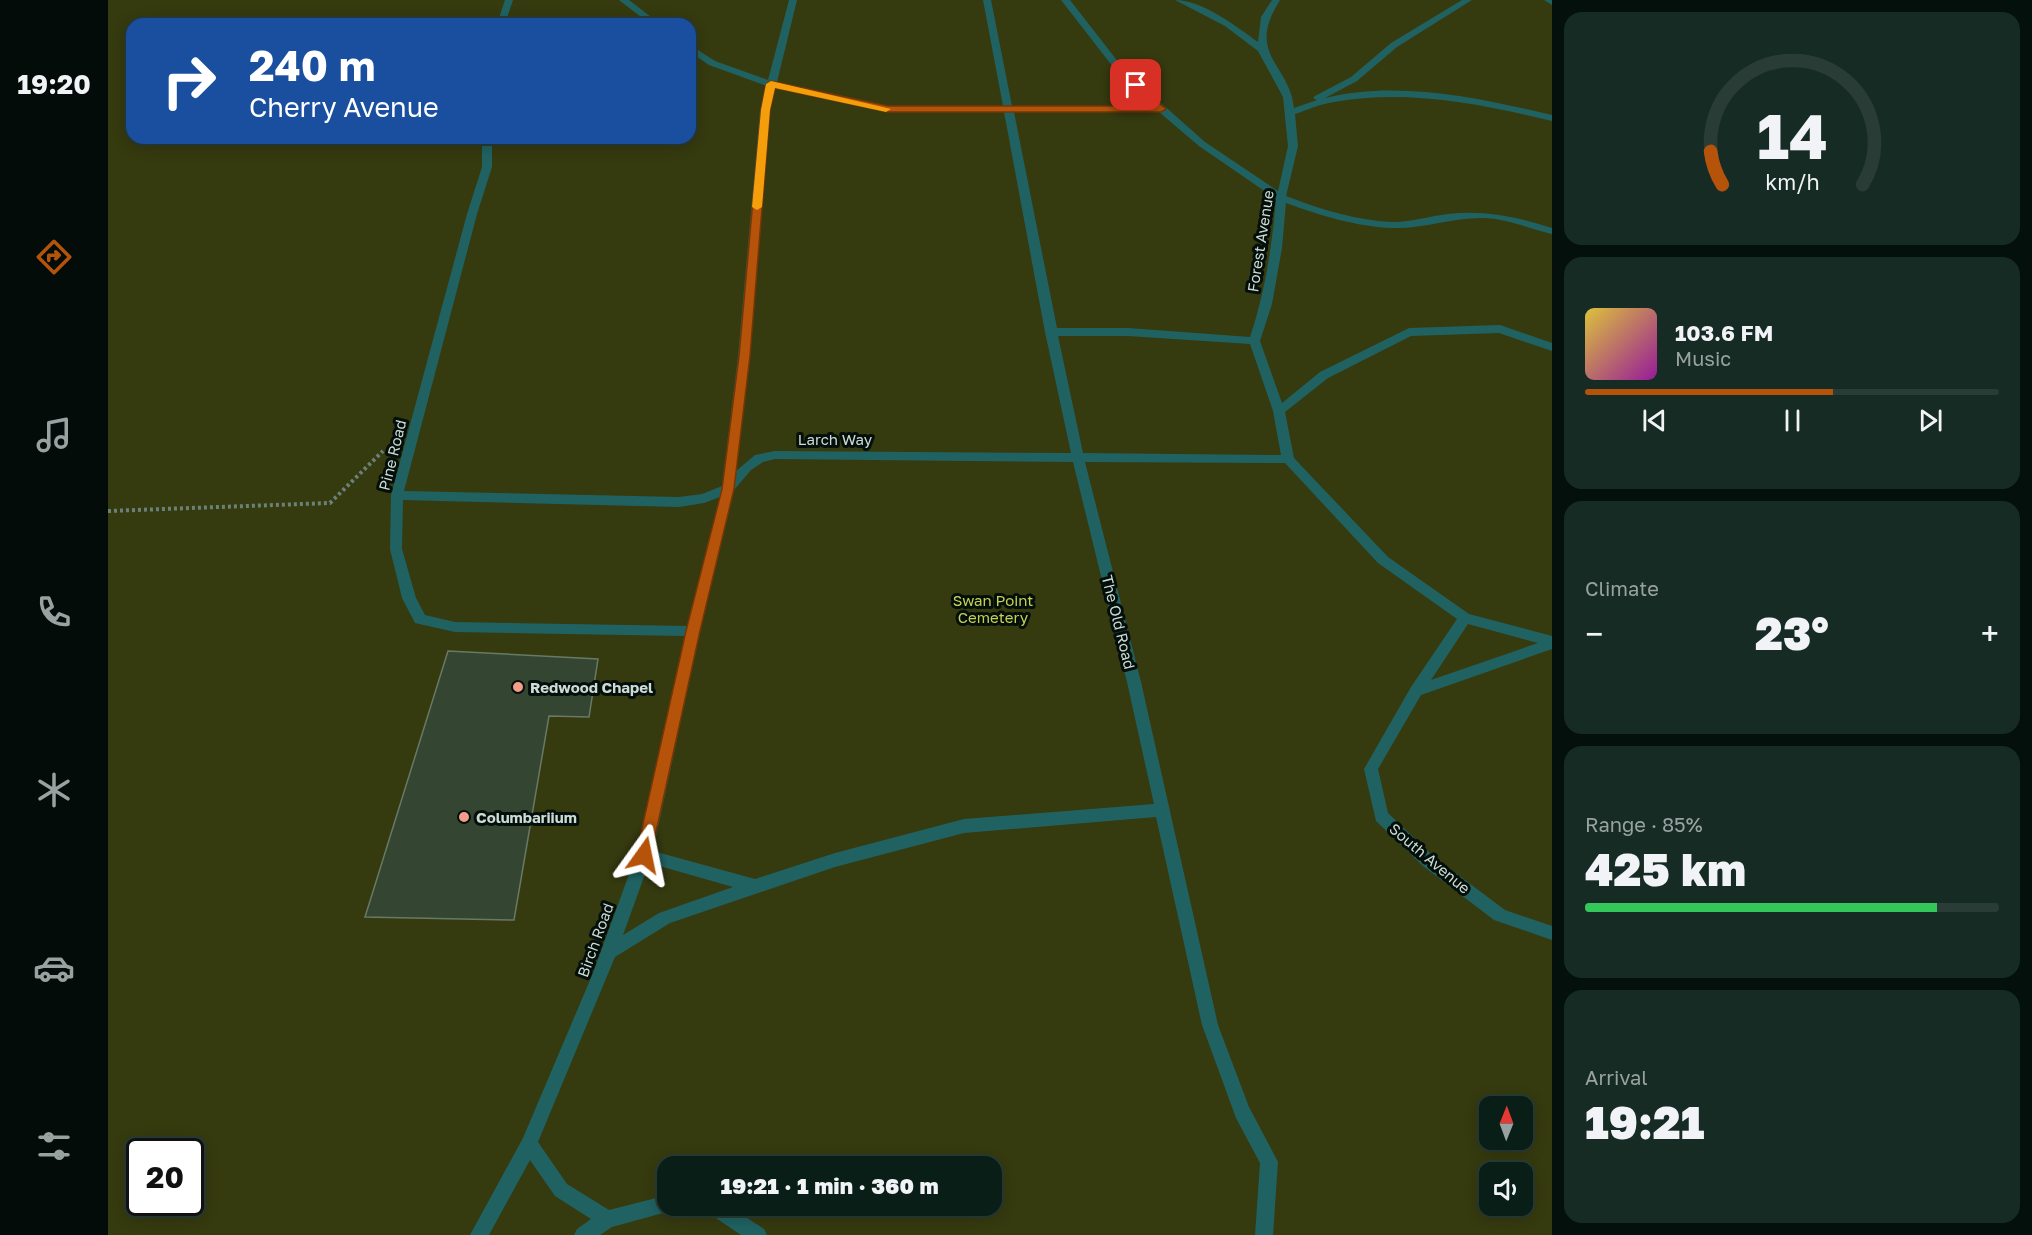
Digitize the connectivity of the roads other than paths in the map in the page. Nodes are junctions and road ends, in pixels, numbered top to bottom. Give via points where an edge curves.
1 (508, 0) edge
2 (623, 0) edge
3 (793, 0) edge
4 (987, 0) edge
5 (1065, 0) edge
6 (1179, 0) edge
7 (1276, 0) edge
8 (1468, 0) edge
9 (503, 18) edge
10 (648, 18) edge
11 (1262, 49) junction
12 (696, 52) edge
13 (771, 84) junction
14 (1161, 109) junction
15 (1007, 110) junction
16 (1289, 113) junction
17 (1552, 118) edge
18 (487, 144) edge
19 (1281, 198) junction
20 (1552, 231) edge
21 (1051, 332) junction
22 (1254, 341) junction
23 (1552, 347) edge
24 (1279, 411) junction
25 (1078, 457) junction
26 (1288, 459) junction
27 (728, 489) junction
28 (398, 495) junction
29 (1465, 618) junction
30 (693, 631) junction
31 (1552, 642) edge
32 (1416, 691) junction
33 (1163, 810) junction
34 (644, 855) junction
35 (755, 886) junction
36 (1552, 933) edge
37 (609, 952) junction
38 (529, 1144) junction
39 (657, 1207) edge
40 (729, 1216) edge
41 (608, 1219) junction
42 (479, 1235) edge
43 (583, 1235) edge
44 (758, 1235) edge
45 (1264, 1235) edge

1 - 9 lane
2 - 10 lane
3 - 13 lane, Birch Road
4 - 15 lane, The Old Road
5 - 14 lane via 1123,74
6 - 11 lane, Forest Avenue via 1228,24
7 - 11 lane via 1265,17
8 - 16 lane via 1394,45 1354,79
11 - 16 lane, Forest Avenue via 1288,97
12 - 13 lane via 712,63
13 - 15 lane via 888,109
13 - 27 lane, Birch Road via 765,110 744,356
14 - 15 lane
14 - 19 lane via 1202,144
15 - 21 lane, The Old Road
16 - 17 lane via 1331,100 1420,94 1470,99
16 - 19 lane, Forest Avenue via 1293,146
18 - 28 lane, Pine Road via 487,167
19 - 20 lane via 1350,219 1394,225 1486,215
19 - 22 lane, Forest Avenue via 1278,248
21 - 22 lane via 1128,332
21 - 25 lane, The Old Road
22 - 24 lane
23 - 24 lane via 1500,329 1409,332 1324,375
24 - 26 lane
25 - 26 lane, Larch Way
25 - 27 lane, Larch Way via 776,455 759,458
25 - 33 lane, The Old Road
26 - 29 lane via 1383,560
27 - 28 lane, Larch Way via 679,502
27 - 30 lane, Birch Road
28 - 30 lane, Pine Road via 396,549 409,598 420,619 455,627
29 - 31 lane
29 - 32 lane, South Avenue
30 - 34 lane, Birch Road
31 - 32 lane
32 - 36 lane, South Avenue via 1371,770 1381,816 1428,861 1500,915
33 - 35 lane via 964,826
33 - 45 lane, The Old Road via 1210,1025 1242,1112 1269,1161
34 - 35 lane
34 - 37 lane, Birch Road
35 - 37 lane via 665,918
37 - 38 lane, Birch Road
38 - 41 lane via 561,1190
38 - 42 lane, Birch Road
39 - 41 lane
40 - 44 lane
41 - 43 lane

